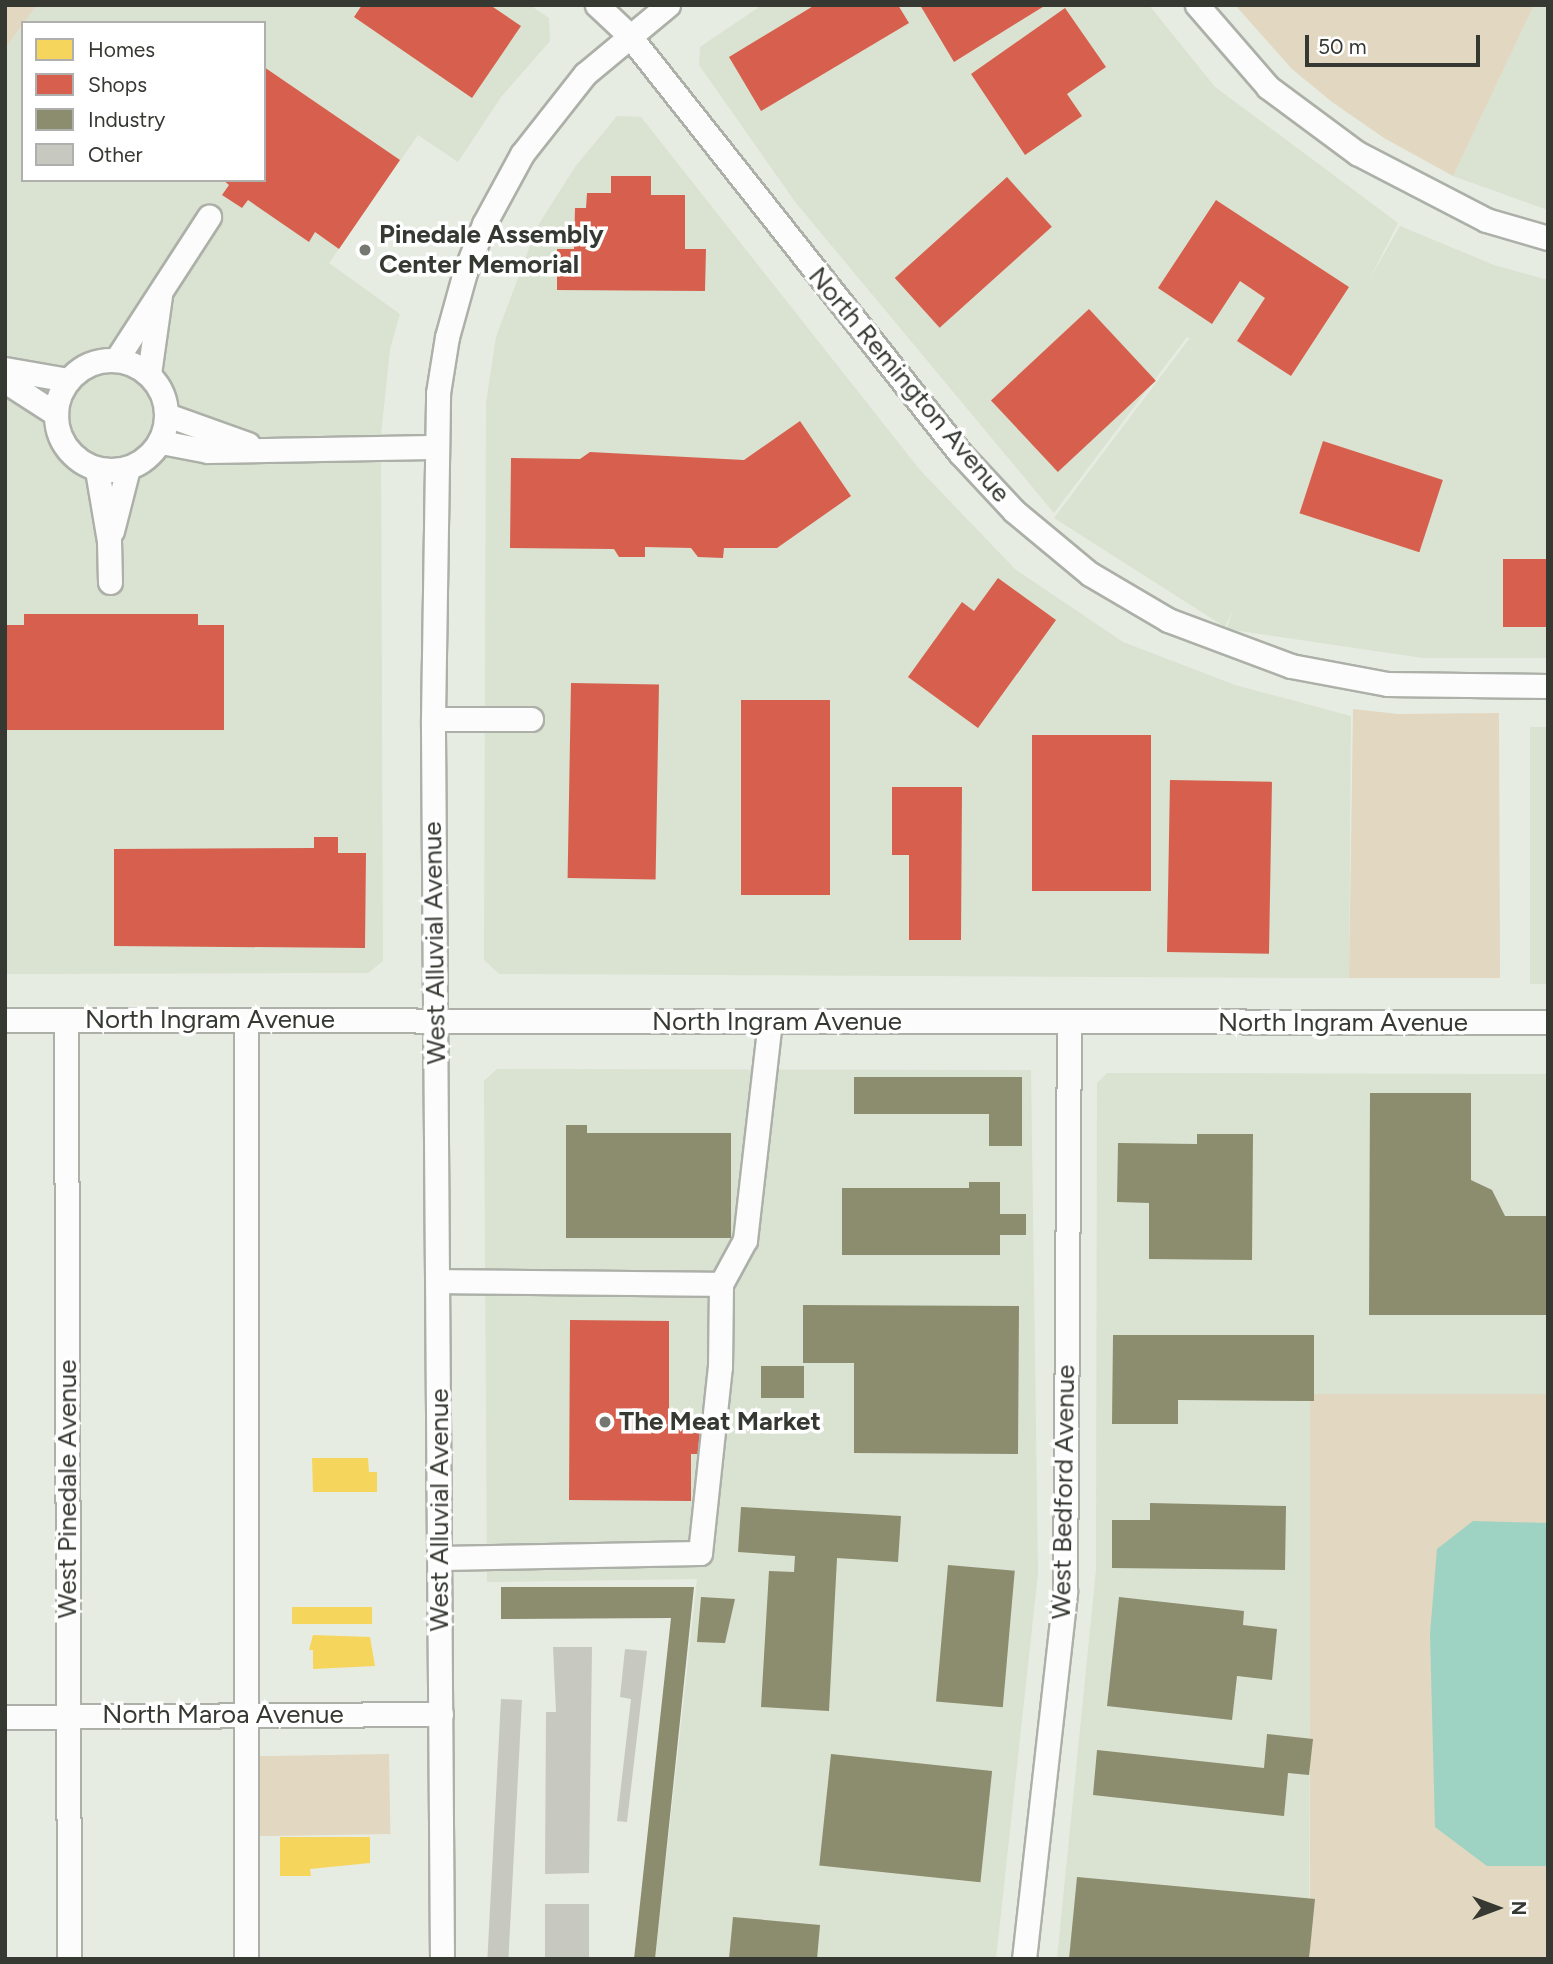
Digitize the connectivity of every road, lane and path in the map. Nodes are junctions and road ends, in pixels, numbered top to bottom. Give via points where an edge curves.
1 (597, 5) edge
2 (668, 5) edge
3 (1197, 5) edge
4 (628, 34) junction
5 (209, 217) dead end
6 (1548, 238) edge
7 (161, 290) junction
8 (116, 360) junction
9 (5, 369) edge
10 (149, 374) junction
11 (68, 380) junction
12 (5, 381) edge
13 (56, 414) junction
14 (167, 415) junction
15 (161, 442) junction
16 (434, 447) junction
17 (261, 448) junction
18 (128, 468) junction
19 (97, 470) junction
20 (109, 541) junction
21 (110, 582) dead end
22 (1548, 686) edge
23 (433, 719) junction
24 (531, 719) dead end
25 (5, 1020) edge
26 (66, 1020) junction
27 (246, 1020) junction
28 (435, 1020) junction
29 (770, 1022) junction
30 (1548, 1022) edge
31 (1069, 1023) junction
32 (440, 1281) junction
33 (721, 1284) junction
34 (440, 1558) junction
35 (441, 1714) junction
36 (246, 1715) junction
37 (69, 1716) junction
38 (5, 1717) edge
39 (69, 1959) edge
40 (246, 1959) edge
41 (442, 1959) edge
42 (1024, 1959) edge

1 - 4 street, North Remington Avenue
2 - 4 street, West Alluvial Avenue
3 - 6 street via 1268,87 1357,153 1451,205
4 - 16 street, West Alluvial Avenue via 548,116 484,224 447,337
4 - 22 street, North Remington Avenue via 960,453 1014,511 1090,574 1168,620 1291,666 1387,684
5 - 7 street
7 - 8 street
7 - 10 street
8 - 10 street
8 - 11 street via 82,368
9 - 11 street
10 - 14 street via 160,388
11 - 13 street
12 - 13 street
13 - 19 street via 67,449
14 - 15 street
14 - 17 street
15 - 17 street via 208,451
15 - 18 street via 150,456
16 - 17 street
16 - 23 street, West Alluvial Avenue
18 - 19 street
18 - 20 street
19 - 20 street
20 - 21 street
23 - 24 street
23 - 28 street, West Alluvial Avenue
25 - 26 street, North Ingram Avenue
26 - 27 street, North Ingram Avenue
26 - 37 street, West Pinedale Avenue
27 - 28 street, North Ingram Avenue
27 - 36 street
28 - 29 street, North Ingram Avenue
28 - 32 street, West Alluvial Avenue
29 - 31 street, North Ingram Avenue
29 - 33 street via 746,1240
30 - 31 street, North Ingram Avenue
31 - 42 street, West Bedford Avenue via 1065,1592
32 - 33 street
32 - 34 street, West Alluvial Avenue
33 - 34 street via 720,1367 700,1553
34 - 35 street, West Alluvial Avenue
35 - 36 street, North Maroa Avenue
35 - 41 street, West Alluvial Avenue
36 - 37 street, North Maroa Avenue
36 - 40 street
37 - 38 street, North Maroa Avenue
37 - 39 street, West Pinedale Avenue

